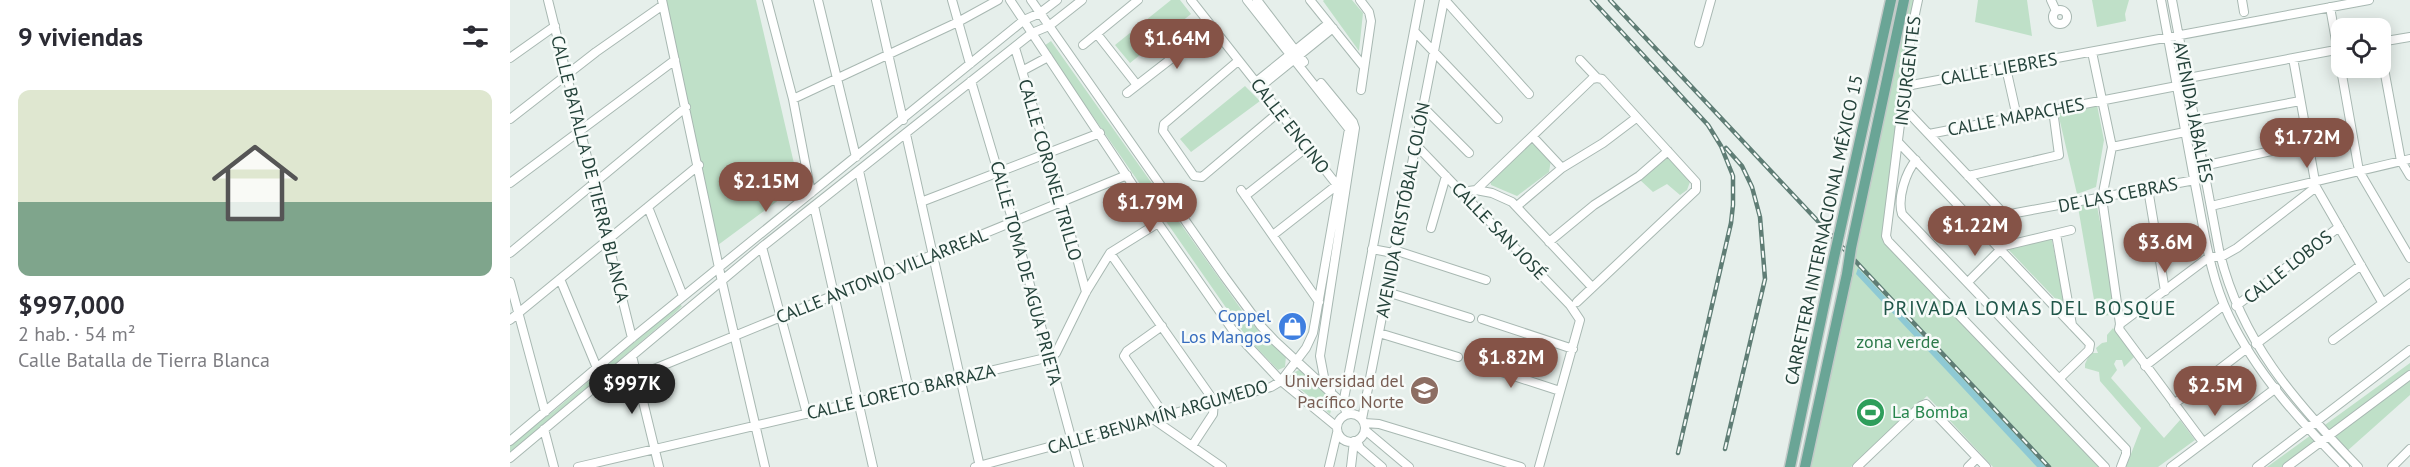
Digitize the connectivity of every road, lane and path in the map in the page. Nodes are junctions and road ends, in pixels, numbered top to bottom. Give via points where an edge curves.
1 (548, 0) edge
2 (768, 0) edge
3 (818, 0) edge
4 (876, 0) edge
5 (952, 0) edge
6 (998, 0) edge
7 (1010, 0) edge
8 (1031, 0) edge
9 (1057, 0) edge
10 (1082, 0) edge
11 (1138, 0) edge
12 (1247, 0) edge
13 (1257, 0) edge
14 (1360, 0) edge
15 (1420, 0) edge
16 (1444, 0) edge
17 (1711, 0) edge
18 (1892, 0) edge
19 (1905, 0) edge
20 (1918, 0) edge
21 (2051, 0) edge
22 (2161, 0) edge
23 (2172, 0) edge
24 (2242, 0) edge
25 (2369, 0) edge
26 (1193, 1) edge
27 (1312, 1) edge
28 (663, 3) edge
29 (2323, 5) edge
30 (2056, 11) dead end
31 (2244, 12) dead end
32 (1040, 13) junction
33 (1024, 20) junction
34 (958, 22) junction
35 (555, 26) junction
36 (1048, 26) junction
37 (1331, 26) junction
38 (2331, 26) edge
39 (1212, 27) junction
40 (1415, 32) junction
41 (1032, 33) junction
42 (1097, 34) junction
43 (2179, 35) junction
44 (2410, 37) edge
45 (2168, 38) junction
46 (2391, 42) edge
47 (1699, 43) dead end
48 (1083, 45) dead end
49 (1015, 48) junction
50 (2331, 51) edge
51 (1434, 52) junction
52 (2092, 52) junction
53 (889, 53) junction
54 (1295, 55) junction
55 (1048, 57) junction
56 (510, 58) edge
57 (2293, 58) junction
58 (675, 60) junction
59 (1580, 60) dead end
60 (1238, 61) junction
61 (970, 64) junction
62 (1364, 67) junction
63 (2006, 68) junction
64 (1022, 71) junction
65 (567, 76) junction
66 (835, 78) junction
67 (1597, 78) junction
68 (2187, 78) junction
69 (2345, 78) edge
70 (2387, 78) edge
71 (971, 81) junction
72 (2176, 83) junction
73 (1137, 85) junction
74 (1258, 85) junction
75 (1906, 86) junction
76 (1361, 90) dead end
77 (1127, 93) dead end
78 (1529, 94) dead end
79 (793, 99) junction
80 (2103, 100) junction
81 (2300, 101) junction
82 (1904, 107) junction
83 (686, 108) junction
84 (1424, 108) junction
85 (2053, 110) junction
86 (1279, 112) junction
87 (2017, 117) junction
88 (1636, 118) junction
89 (510, 119) edge
90 (1498, 119) dead end
91 (903, 120) junction
92 (2195, 121) junction
93 (580, 129) junction
94 (2186, 132) junction
95 (1100, 133) junction
96 (906, 134) junction
97 (1929, 134) junction
98 (1533, 137) junction
99 (1899, 143) junction
100 (2308, 143) junction
101 (1416, 145) junction
102 (1306, 147) junction
103 (2112, 147) junction
104 (1668, 151) junction
105 (1468, 153) dead end
106 (1046, 154) junction
107 (856, 157) junction
108 (1916, 160) junction
109 (2406, 160) edge
110 (699, 165) junction
111 (2203, 166) junction
112 (1562, 168) junction
113 (859, 171) junction
114 (2359, 171) junction
115 (999, 173) junction
116 (1126, 175) junction
117 (1446, 176) junction
118 (1968, 176) junction
119 (2410, 176) edge
120 (2195, 180) junction
121 (510, 183) edge
122 (593, 183) junction
123 (2316, 184) junction
124 (1340, 189) junction
125 (2148, 189) junction
126 (1476, 190) junction
127 (1461, 192) junction
128 (811, 193) junction
129 (2102, 198) junction
130 (921, 202) junction
131 (1062, 202) junction
132 (814, 206) junction
133 (1517, 206) junction
134 (2211, 206) junction
135 (648, 207) junction
136 (1013, 222) junction
137 (1158, 223) junction
138 (2339, 227) junction
139 (1431, 228) dead end
140 (2071, 230) dead end
141 (2056, 234) junction
142 (1273, 235) junction
143 (608, 241) junction
144 (1549, 242) junction
145 (762, 248) junction
146 (1372, 249) junction
147 (2000, 250) junction
148 (1394, 252) junction
149 (510, 253) edge
150 (1110, 253) junction
151 (933, 255) junction
152 (2210, 257) junction
153 (2221, 257) junction
154 (2410, 258) edge
155 (2361, 265) junction
156 (720, 268) junction
157 (884, 274) junction
158 (560, 279) junction
159 (1486, 280) dead end
160 (510, 282) edge
161 (722, 282) junction
162 (1968, 282) junction
163 (2410, 283) edge
164 (1592, 287) junction
165 (1086, 291) junction
166 (2165, 291) junction
167 (1387, 292) junction
168 (834, 295) junction
169 (683, 296) junction
170 (1319, 301) junction
171 (1577, 302) dead end
172 (2382, 302) junction
173 (2224, 305) junction
174 (2236, 306) junction
175 (1327, 308) junction
176 (518, 313) junction
177 (781, 317) junction
178 (1470, 318) dead end
179 (1482, 319) dead end
180 (510, 320) edge
181 (2120, 324) junction
182 (1162, 326) junction
183 (2072, 326) junction
184 (1379, 333) junction
185 (734, 336) junction
186 (632, 338) junction
187 (2333, 340) dead end
188 (2251, 346) junction
189 (1573, 349) junction
190 (2410, 350) edge
191 (632, 356) junction
192 (1050, 357) junction
193 (1458, 357) dead end
194 (1296, 361) junction
195 (1471, 362) dead end
196 (2145, 366) junction
197 (597, 368) junction
198 (2410, 375) edge
199 (637, 376) junction
200 (960, 378) junction
201 (2060, 378) junction
202 (1281, 381) junction
203 (2276, 388) junction
204 (909, 390) junction
205 (1560, 391) junction
206 (1333, 394) junction
207 (1214, 401) junction
208 (858, 402) junction
209 (1343, 404) junction
210 (2174, 404) junction
211 (545, 412) junction
212 (807, 414) junction
213 (1347, 414) junction
214 (1165, 416) junction
215 (1153, 419) junction
216 (2316, 422) junction
217 (1364, 424) junction
218 (756, 426) junction
219 (2307, 428) junction
220 (544, 429) junction
221 (1337, 430) junction
222 (2329, 436) junction
223 (510, 441) edge
224 (1072, 441) junction
225 (1355, 441) junction
226 (2203, 442) junction
227 (2321, 442) junction
228 (1192, 446) junction
229 (654, 449) junction
230 (2408, 454) edge
231 (510, 458) edge
232 (1977, 458) junction
233 (554, 467) edge
234 (578, 467) edge
235 (659, 467) edge
236 (765, 467) edge
237 (873, 467) edge
238 (978, 467) edge
239 (1079, 467) edge
240 (1222, 467) edge
241 (1329, 467) edge
242 (1351, 467) edge
243 (1382, 467) edge
244 (1409, 467) edge
245 (1521, 467) edge
246 (1539, 467) edge
247 (1790, 467) edge
248 (1805, 467) edge
249 (1857, 467) edge
250 (1968, 467) edge
251 (1986, 467) edge
252 (2105, 467) edge
253 (2121, 467) edge
254 (2171, 467) edge
255 (2257, 467) edge
256 (2287, 467) edge
257 (2345, 467) edge
258 (2357, 467) edge
259 (2392, 467) edge

1 - 35 street, CALLE BATALLA DE TIERRA BLANCA
2 - 79 street
3 - 66 street
4 - 53 street
5 - 34 street
6 - 34 street
7 - 33 street
8 - 32 street
9 - 32 street
10 - 36 street
11 - 42 street
12 - 54 street
13 - 54 street
14 - 62 street via 1370,15
15 - 40 street, AVENIDA CRISTÓBAL COLÓN
16 - 51 street, AVENIDA CRISTÓBAL COLÓN
16 - 78 street
17 - 47 street
18 - 247 main road, CARRETERA INTERNACIONAL MÉXICO 15, bridge
19 - 248 main road, CARRETERA INTERNACIONAL MÉXICO 15, bridge
20 - 75 street, INSURGENTES
21 - 30 street
22 - 45 street, AVENIDA JABALÍES
23 - 43 street, AVENIDA JABALÍES
24 - 31 street
25 - 29 street, CALLE LIEBRES
26 - 39 street, CALLE ENCINO
27 - 37 street
28 - 58 street
28 - 65 street
29 - 38 street
29 - 43 street, CALLE LIEBRES
32 - 33 street
32 - 36 street
33 - 41 street
33 - 61 street
34 - 53 street
34 - 61 street
35 - 56 street
35 - 65 street, CALLE BATALLA DE TIERRA BLANCA
36 - 41 street
36 - 194 street via 1260,325
37 - 54 street
37 - 62 street
39 - 60 street, CALLE ENCINO
39 - 73 street
40 - 51 street
40 - 146 street, AVENIDA CRISTÓBAL COLÓN
41 - 49 street
41 - 55 street
42 - 48 street
42 - 73 street
43 - 45 street, CALLE LIEBRES
43 - 68 street, AVENIDA JABALÍES
44 - 46 street
45 - 52 street, CALLE LIEBRES
45 - 72 street, AVENIDA JABALÍES
49 - 64 street, CALLE CORONEL TRILLO
49 - 71 street
50 - 57 street, CALLE MAPACHES
51 - 84 street, AVENIDA CRISTÓBAL COLÓN
51 - 90 street
52 - 63 street, CALLE LIEBRES
52 - 80 street
53 - 66 street
53 - 91 street
54 - 74 street
54 - 124 street via 1353,122 1354,139
55 - 64 street
55 - 95 street
57 - 68 street, CALLE MAPACHES
57 - 81 street
58 - 83 street
58 - 93 street
59 - 67 street
60 - 74 street, CALLE ENCINO
60 - 86 street via 1164,124 1163,131 1194,176 1202,177
61 - 91 street
62 - 76 street
63 - 75 street, CALLE LIEBRES
63 - 87 street
64 - 106 street, CALLE CORONEL TRILLO
65 - 89 street
65 - 93 street, CALLE BATALLA DE TIERRA BLANCA
66 - 79 street
66 - 107 street
67 - 88 street
67 - 98 street
68 - 72 street, CALLE MAPACHES
68 - 92 street, AVENIDA JABALÍES
69 - 114 street
70 - 109 street
71 - 96 street
71 - 115 street, CALLE TOMA DE AGUA PRIETA
72 - 80 street, CALLE MAPACHES
72 - 94 street, AVENIDA JABALÍES
73 - 77 street
74 - 86 street, CALLE ENCINO
75 - 82 street, INSURGENTES
79 - 128 street
80 - 85 street, CALLE MAPACHES
80 - 103 street
81 - 92 street
81 - 100 street
82 - 97 street
82 - 99 street, INSURGENTES
83 - 110 street
83 - 122 street
84 - 101 street, AVENIDA CRISTÓBAL COLÓN
84 - 105 street
85 - 87 street, CALLE MAPACHES
85 - 118 street via 2059,155
86 - 102 street, CALLE ENCINO
87 - 97 street, CALLE MAPACHES
88 - 104 street
88 - 112 street
91 - 107 street
92 - 111 street, AVENIDA JABALÍES
93 - 121 street
93 - 122 street, CALLE BATALLA DE TIERRA BLANCA
94 - 103 street
94 - 120 street, AVENIDA JABALÍES
95 - 106 street
95 - 116 street
96 - 113 street
96 - 130 street
97 - 118 street
98 - 112 street
98 - 126 street
99 - 108 street
99 - 252 street, INSURGENTES via 1888,241
100 - 111 street
100 - 123 street
101 - 117 street, CALLE SAN JOSÉ
101 - 148 street, AVENIDA CRISTÓBAL COLÓN
102 - 124 street, CALLE ENCINO
102 - 142 street via 1243,193
103 - 129 street
104 - 144 street
104 - 164 street via 1696,182 1696,190
106 - 115 street
106 - 131 street, CALLE CORONEL TRILLO
107 - 128 street
108 - 147 street
108 - 162 street via 1908,170 1900,210
109 - 114 street
109 - 119 street
110 - 135 street
110 - 156 street
111 - 134 street, AVENIDA JABALÍES
112 - 133 street
113 - 132 street
113 - 157 street
114 - 123 street
114 - 154 street
115 - 130 street
115 - 136 street, CALLE TOMA DE AGUA PRIETA
116 - 131 street, CALLE ANTONIO VILLARREAL
116 - 137 street
117 - 127 street, CALLE SAN JOSÉ
117 - 139 street
118 - 129 street, DE LAS CEBRAS via 2006,215
120 - 125 street, DE LAS CEBRAS
120 - 152 street, AVENIDA JABALÍES
122 - 143 street, CALLE BATALLA DE TIERRA BLANCA
122 - 149 street
123 - 134 street
123 - 138 street
123 - 153 street
124 - 142 street
124 - 170 street, CALLE BENJAMÍN ARGUMEDO
124 - 175 street
125 - 129 street, DE LAS CEBRAS
125 - 166 street
126 - 127 street
126 - 133 street via 1501,196
127 - 189 street, CALLE SAN JOSÉ via 1570,305 1579,325
128 - 156 street
129 - 181 street
130 - 151 street
131 - 136 street, CALLE ANTONIO VILLARREAL
131 - 165 street, CALLE CORONEL TRILLO
132 - 145 street
132 - 168 street
133 - 144 street
134 - 153 street, AVENIDA JABALÍES
135 - 143 street
135 - 169 street
136 - 151 street, CALLE ANTONIO VILLARREAL
136 - 192 street, CALLE TOMA DE AGUA PRIETA
137 - 150 street
137 - 202 street via 1232,328
138 - 155 street
138 - 174 street, CALLE LOBOS
140 - 141 street
141 - 147 street
141 - 183 street
142 - 170 street
143 - 158 street
143 - 186 street, CALLE BATALLA DE TIERRA BLANCA
144 - 164 street
145 - 161 street
145 - 177 street
146 - 148 street
146 - 209 street, AVENIDA CRISTÓBAL COLÓN
147 - 162 street
147 - 183 street
148 - 159 street
148 - 167 street, AVENIDA CRISTÓBAL COLÓN
150 - 165 street
150 - 182 street
151 - 157 street, CALLE ANTONIO VILLARREAL
151 - 200 street
152 - 153 street
152 - 166 street
152 - 173 street, AVENIDA JABALÍES
153 - 174 street, AVENIDA JABALÍES
155 - 172 street
155 - 188 street
156 - 161 street
156 - 169 street
157 - 168 street, CALLE ANTONIO VILLARREAL
157 - 204 street
158 - 176 street
158 - 197 street
160 - 176 street
161 - 185 street
161 - 191 street
162 - 201 street
163 - 172 street
164 - 171 street
165 - 192 street via 1056,353
166 - 181 street
167 - 178 street
167 - 184 street, AVENIDA CRISTÓBAL COLÓN
168 - 177 street, CALLE ANTONIO VILLARREAL
168 - 208 street
169 - 186 street
170 - 175 street
170 - 194 street, CALLE BENJAMÍN ARGUMEDO via 1313,333
172 - 187 street
173 - 188 street, AVENIDA JABALÍES
173 - 196 street
174 - 188 street, AVENIDA JABALÍES
175 - 206 street via 1320,356
176 - 180 street
176 - 211 street
177 - 185 street, CALLE ANTONIO VILLARREAL
177 - 212 street
179 - 189 street
181 - 196 street via 2120,333
182 - 207 street
182 - 214 street via 1124,356
183 - 201 street via 2091,347
184 - 193 street
184 - 217 street, AVENIDA CRISTÓBAL COLÓN
185 - 199 street, CALLE ANTONIO VILLARREAL
185 - 218 street
186 - 197 street
188 - 203 street, AVENIDA JABALÍES
188 - 210 street
188 - 216 street, AVENIDA JABALÍES
189 - 205 street
190 - 216 street
191 - 199 street
191 - 220 street
192 - 200 street, CALLE LORETO BARRAZA
192 - 224 street, CALLE TOMA DE AGUA PRIETA
194 - 202 street, CALLE BENJAMÍN ARGUMEDO
194 - 206 street
195 - 205 street
196 - 210 street
197 - 211 street
198 - 222 street
199 - 229 street
200 - 204 street, CALLE LORETO BARRAZA
200 - 238 street
201 - 253 street via 2126,449
202 - 207 street, CALLE BENJAMÍN ARGUMEDO
202 - 221 street
203 - 219 street, AVENIDA JABALÍES
203 - 226 street
204 - 208 street, CALLE LORETO BARRAZA
205 - 246 street
206 - 209 street
207 - 214 street, CALLE BENJAMÍN ARGUMEDO
207 - 228 street via 1213,414
208 - 212 street, CALLE LORETO BARRAZA
208 - 237 street
209 - 213 street
210 - 226 street
211 - 223 street
212 - 218 street, CALLE LORETO BARRAZA
213 - 217 street via 1354,414
213 - 221 street via 1340,418
214 - 215 street, CALLE BENJAMÍN ARGUMEDO
215 - 224 street, CALLE BENJAMÍN ARGUMEDO
215 - 228 street
216 - 219 street
216 - 222 street, AVENIDA JABALÍES
217 - 225 street
217 - 244 street
217 - 245 street via 1379,424
218 - 229 street, CALLE LORETO BARRAZA
218 - 236 street
219 - 227 street, AVENIDA JABALÍES
219 - 255 street
220 - 231 street
220 - 233 street
221 - 225 street via 1345,441
221 - 241 street
222 - 227 street
222 - 258 street, AVENIDA JABALÍES
224 - 238 street, CALLE BENJAMÍN ARGUMEDO
224 - 239 street, CALLE TOMA DE AGUA PRIETA
225 - 242 street
225 - 243 street
226 - 254 street
227 - 256 street
227 - 257 street, AVENIDA JABALÍES
228 - 240 street
229 - 234 street, CALLE LORETO BARRAZA
229 - 235 street
230 - 259 street
232 - 249 street via 1926,404
232 - 250 street
232 - 251 street

